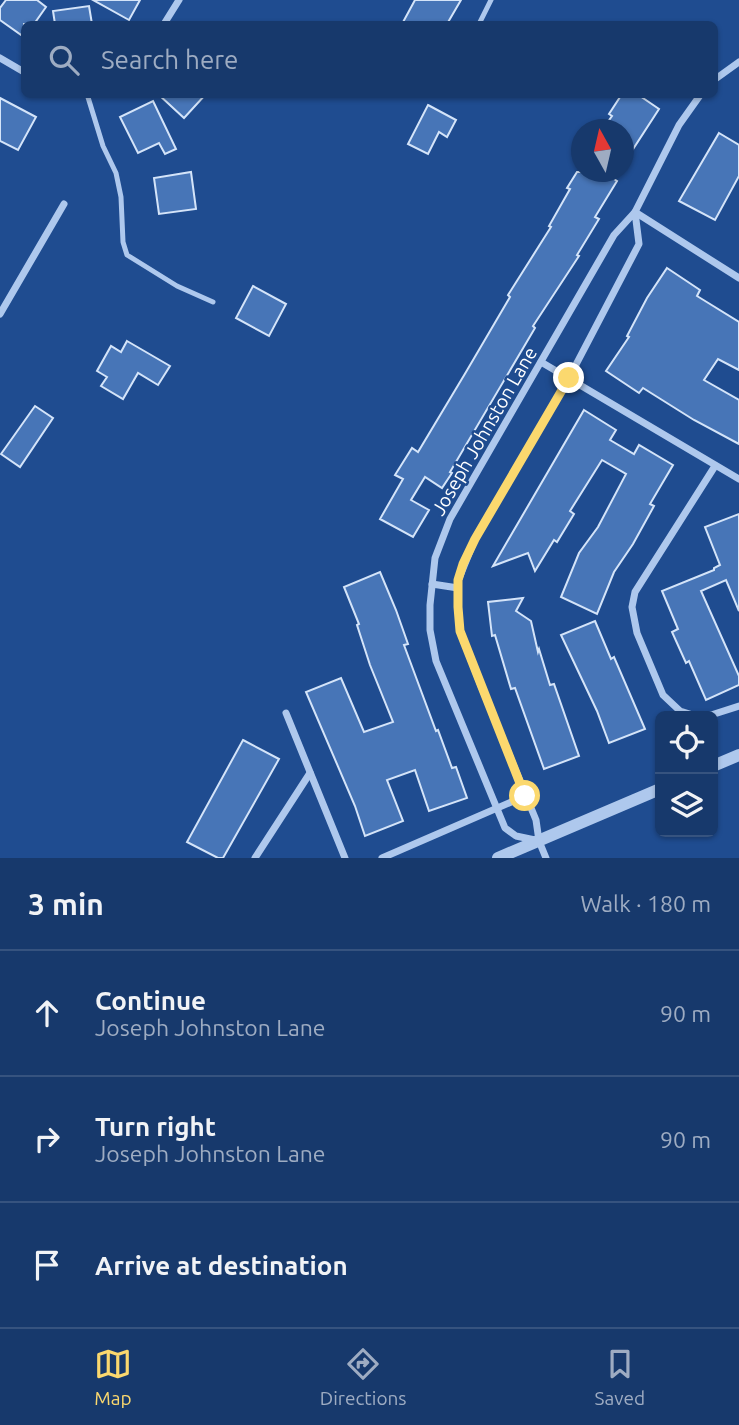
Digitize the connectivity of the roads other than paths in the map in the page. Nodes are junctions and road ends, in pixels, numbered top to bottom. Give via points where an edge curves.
1 (178, 0) edge
2 (491, 0) edge
3 (166, 21) edge
4 (480, 21) edge
5 (0, 58) edge
6 (739, 62) edge
7 (21, 70) edge
8 (718, 77) edge
9 (88, 98) edge
10 (698, 98) edge
11 (64, 204) dead end
12 (635, 212) junction
13 (739, 278) edge
14 (213, 302) dead end
15 (0, 314) edge
16 (541, 362) junction
17 (569, 378) junction
18 (715, 466) junction
19 (739, 479) edge
20 (432, 584) junction
21 (458, 588) junction
22 (739, 706) edge
23 (680, 711) edge
24 (286, 713) dead end
25 (718, 713) edge
26 (739, 755) edge
27 (718, 764) edge
28 (310, 773) junction
29 (655, 791) edge
30 (525, 796) junction
31 (497, 808) junction
32 (539, 841) junction
33 (255, 858) edge
34 (345, 858) edge
35 (382, 858) edge
36 (498, 858) edge
37 (546, 858) edge

1 - 3 street
2 - 4 lane
5 - 7 street
6 - 8 street
9 - 14 lane via 116,173 127,255
10 - 12 street, Joseph Johnston Lane via 679,125
11 - 15 street
12 - 13 street
12 - 16 street, Joseph Johnston Lane via 614,236
12 - 17 street via 639,244
16 - 17 street
16 - 20 street, Joseph Johnston Lane via 450,519 435,558
17 - 18 street
17 - 21 street via 475,539
18 - 19 street
18 - 23 street via 635,592 632,607 637,633 663,695
20 - 21 street
20 - 31 street, Joseph Johnston Lane via 430,630 436,661
21 - 30 street via 460,631
22 - 25 street
24 - 28 street
26 - 27 street
28 - 33 street
28 - 34 street
29 - 32 street
30 - 31 street
30 - 32 street
31 - 32 street, Joseph Johnston Lane via 505,828 516,836
31 - 35 street
32 - 36 street
32 - 37 street

